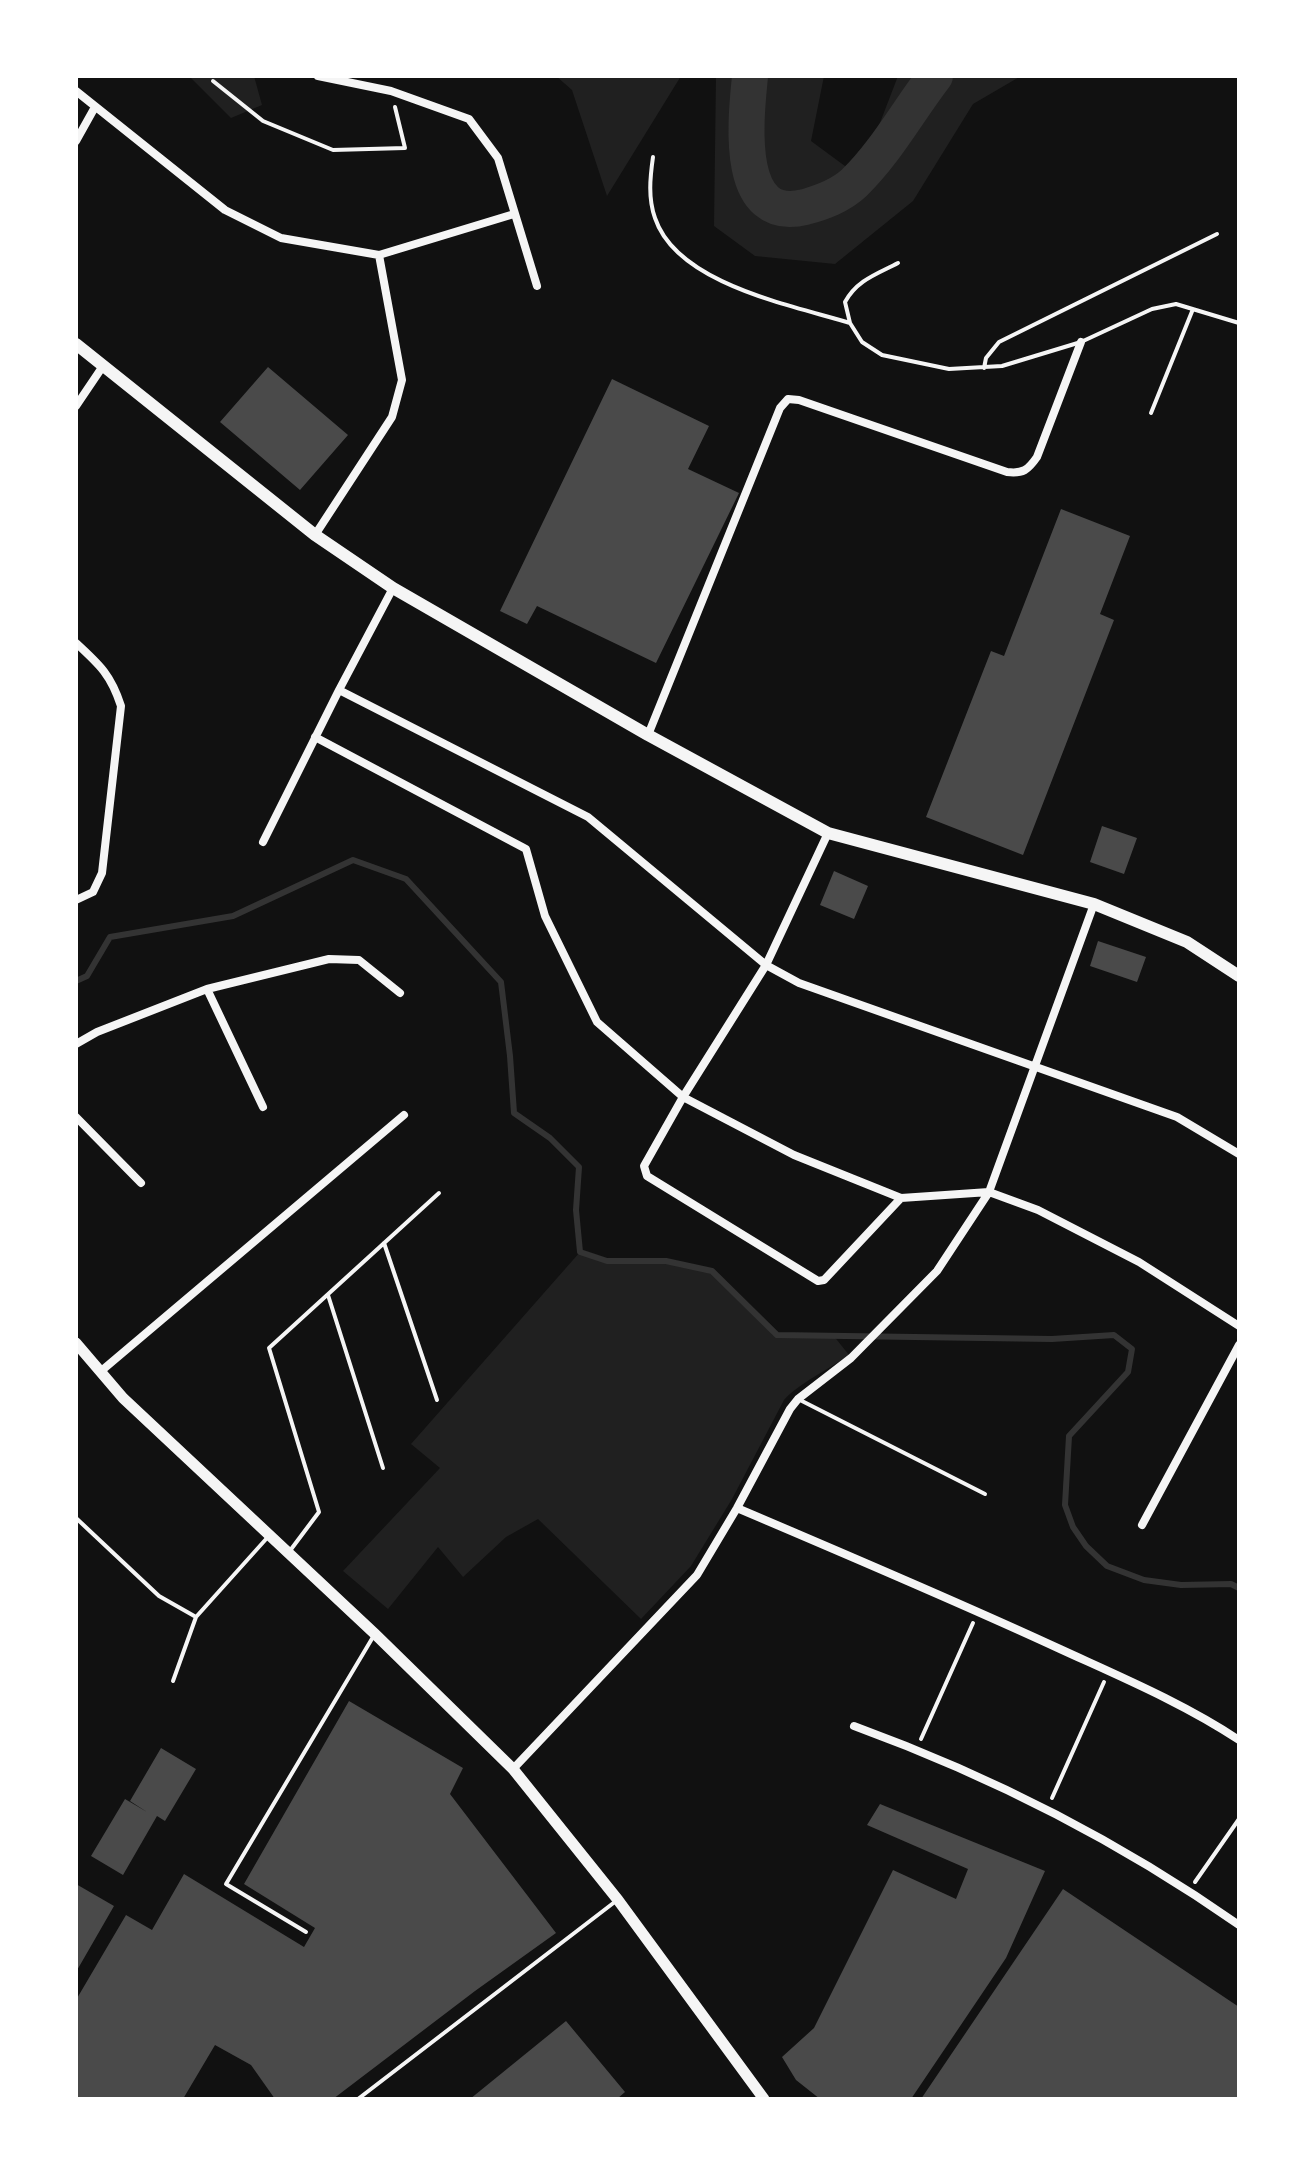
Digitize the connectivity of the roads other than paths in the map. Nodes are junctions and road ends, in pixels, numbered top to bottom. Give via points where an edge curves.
1 (318, 76) edge
2 (76, 91) edge
3 (95, 107) junction
4 (76, 141) edge
5 (653, 157) dead end
6 (514, 214) junction
7 (1217, 234) dead end
8 (379, 255) junction
9 (898, 263) dead end
10 (537, 286) dead end
11 (1193, 309) junction
12 (850, 323) junction
13 (1239, 323) edge
14 (1081, 342) junction
15 (76, 344) edge
16 (103, 366) junction
17 (984, 368) junction
18 (76, 406) edge
19 (1151, 413) dead end
20 (315, 535) junction
21 (393, 588) junction
22 (76, 643) edge
23 (339, 690) junction
24 (648, 735) junction
25 (315, 737) junction
26 (828, 833) junction
27 (263, 842) dead end
28 (76, 900) edge
29 (1094, 904) junction
30 (766, 965) junction
31 (1239, 976) edge
32 (207, 989) junction
33 (400, 993) dead end
34 (76, 1044) edge
35 (1035, 1065) junction
36 (683, 1097) junction
37 (263, 1107) dead end
38 (404, 1115) dead end
39 (76, 1117) edge
40 (1239, 1154) edge
41 (141, 1183) dead end
42 (989, 1192) junction
43 (439, 1193) dead end
44 (901, 1198) junction
45 (384, 1243) junction
46 (328, 1295) junction
47 (1239, 1326) edge
48 (76, 1343) edge
49 (1239, 1345) edge
50 (100, 1372) junction
51 (798, 1399) junction
52 (437, 1400) dead end
53 (383, 1468) dead end
54 (985, 1494) dead end
55 (737, 1508) junction
56 (76, 1518) edge
57 (1142, 1525) dead end
58 (268, 1536) junction
59 (287, 1554) junction
60 (196, 1617) junction
61 (375, 1634) junction
62 (173, 1681) dead end
63 (854, 1726) dead end
64 (1239, 1740) edge
65 (513, 1769) junction
66 (618, 1900) junction
67 (1239, 1925) edge
68 (306, 1932) dead end
69 (358, 2099) edge
70 (764, 2099) edge

1 - 6 street via 391,91 469,119 498,158
2 - 3 street
3 - 4 street
3 - 8 street via 225,210 281,238
5 - 12 lane via 649,187 655,220 690,264 764,298
6 - 8 street
6 - 10 street
7 - 17 lane via 999,342
8 - 20 street via 402,380 392,417
9 - 12 lane via 852,289 845,302
11 - 13 lane
11 - 14 lane via 1176,304 1152,309
11 - 19 lane
12 - 17 lane via 862,342 882,355 949,369
14 - 17 lane
14 - 24 street via 1037,457 1019,474 788,399
15 - 16 main road
16 - 18 street
16 - 20 main road
20 - 21 main road
21 - 23 street
21 - 24 main road
22 - 28 street via 113,682 121,706 102,873 93,892
23 - 25 street
23 - 30 street via 588,817
24 - 26 main road
25 - 27 street
25 - 36 street via 526,849 545,916 597,1022
26 - 29 main road
26 - 30 street
29 - 31 main road via 1187,942
29 - 35 street
30 - 35 street via 799,983
30 - 36 street
32 - 33 street via 329,959 359,960
32 - 34 street
32 - 37 street
35 - 40 street via 1177,1117
35 - 42 street
36 - 44 street via 794,1155
36 - 44 street via 644,1166 645,1173 818,1281
38 - 50 street
39 - 41 street
42 - 44 street
42 - 47 street via 1038,1210 1139,1262
42 - 51 street via 937,1271 851,1358
43 - 45 lane
45 - 46 lane
45 - 52 lane
46 - 53 lane
46 - 59 lane via 269,1348 319,1512
48 - 50 street
49 - 57 street
50 - 58 street
51 - 54 lane
51 - 55 street
55 - 64 street via 1109,1671 1199,1714
55 - 65 street via 680,1595
56 - 60 lane via 159,1596
58 - 59 street
58 - 60 lane
59 - 61 street
60 - 62 lane
61 - 65 street
61 - 68 lane via 226,1884
63 - 67 street via 1048,1808
65 - 66 street
66 - 69 lane
66 - 70 street

